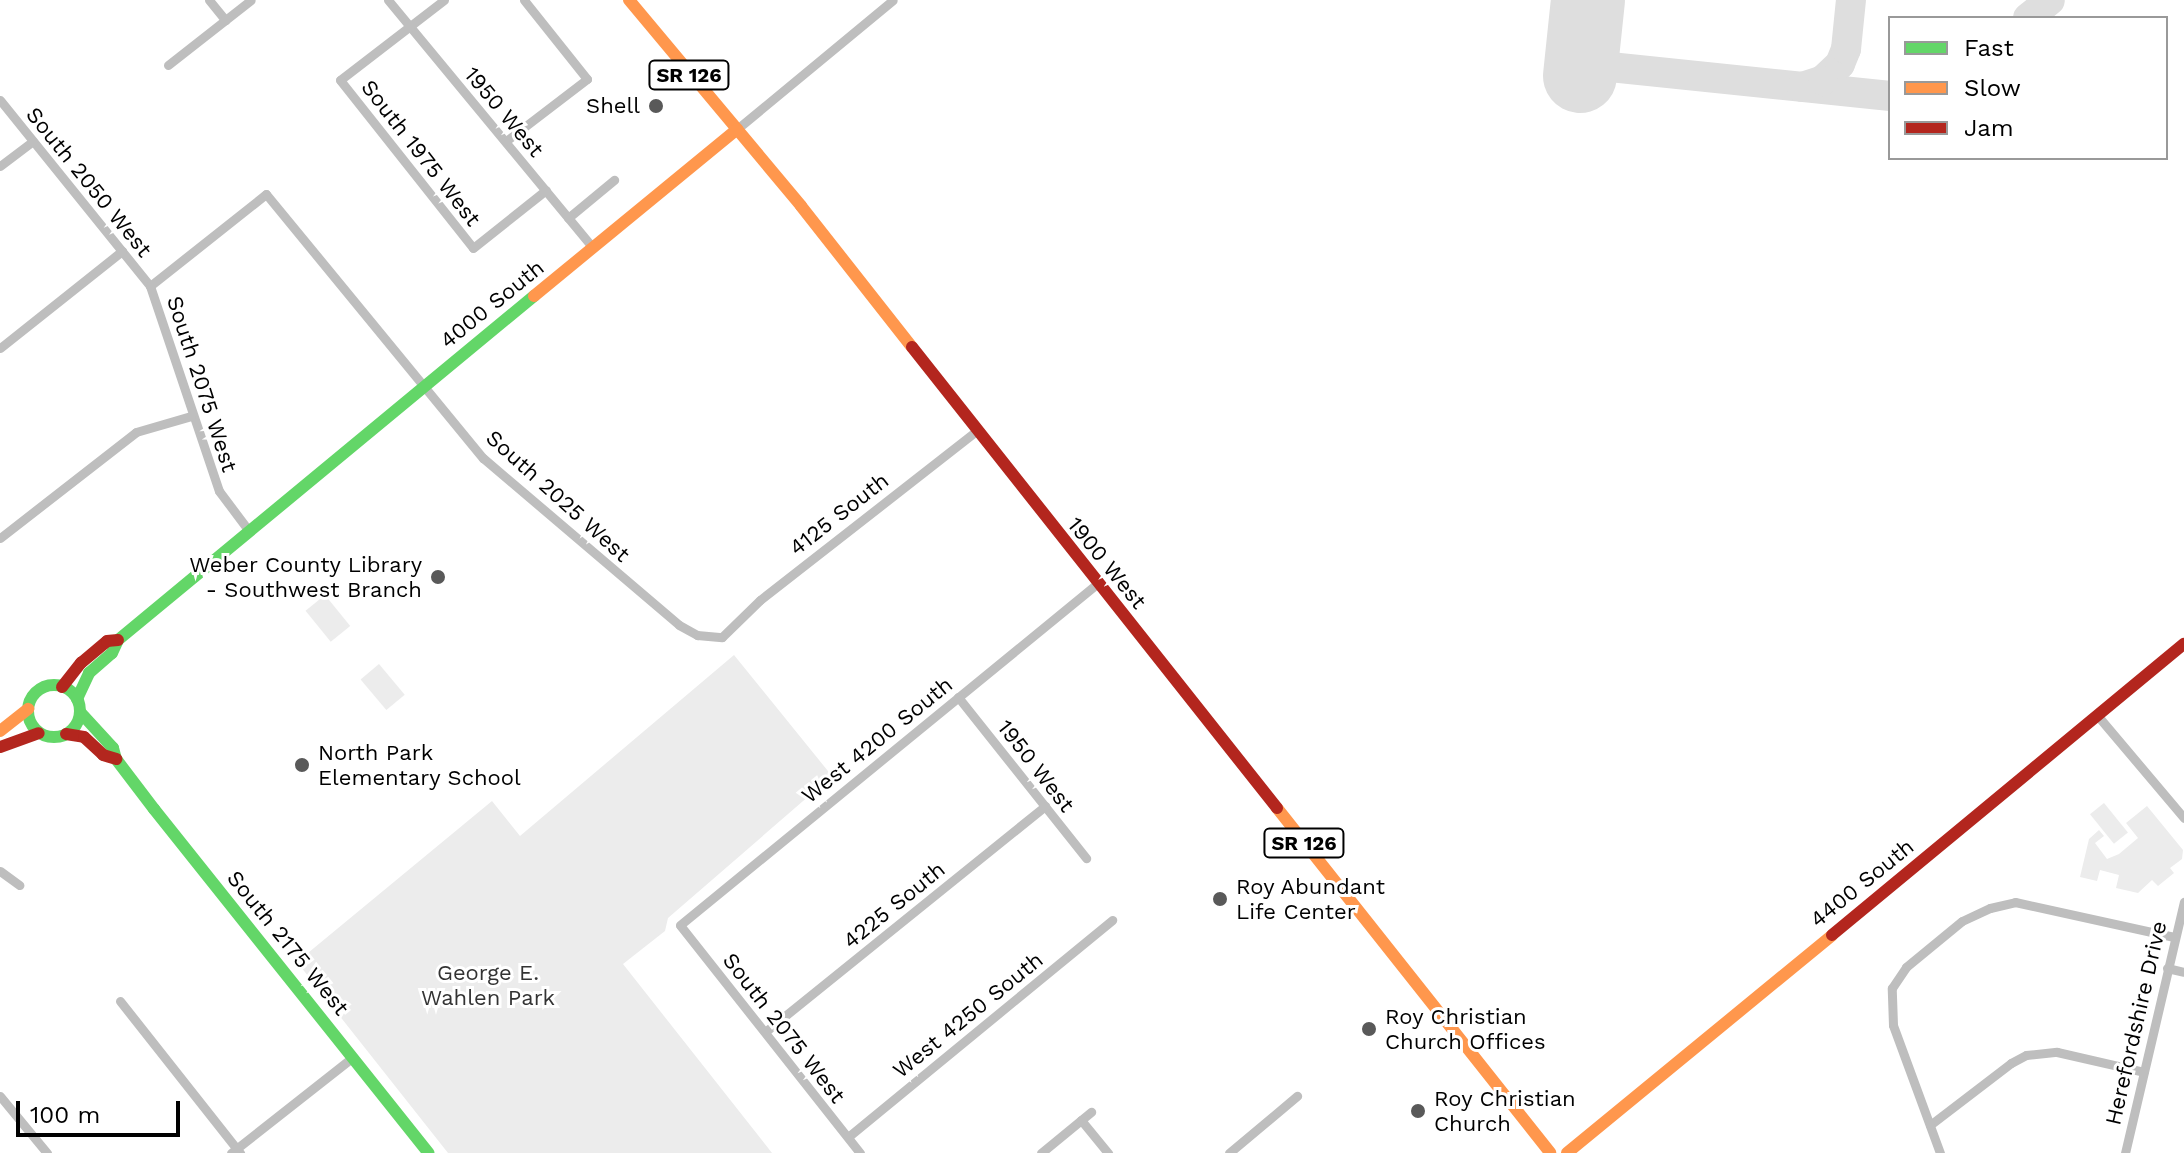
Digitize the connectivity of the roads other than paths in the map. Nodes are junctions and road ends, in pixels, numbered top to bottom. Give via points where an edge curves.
1 (209, 0) edge
2 (251, 0) edge
3 (388, 0) edge
4 (444, 0) edge
5 (524, 0) edge
6 (629, 0) edge
7 (893, 0) edge
8 (225, 20) junction
9 (410, 28) junction
10 (168, 65) dead end
11 (0, 100) edge
12 (737, 129) junction
13 (33, 141) junction
14 (506, 141) junction
15 (0, 166) edge
16 (614, 180) dead end
17 (546, 190) junction
18 (568, 218) junction
19 (592, 247) junction
20 (122, 251) junction
21 (150, 286) junction
22 (0, 348) edge
23 (424, 385) junction
24 (191, 416) junction
25 (976, 431) junction
26 (249, 531) junction
27 (0, 538) edge
28 (1098, 583) junction
29 (728, 631) joint
30 (118, 640) junction
31 (2184, 644) edge
32 (62, 687) junction
33 (958, 697) junction
34 (78, 706) junction
35 (28, 709) junction
36 (2097, 715) junction
37 (0, 731) edge
38 (39, 733) junction
39 (66, 734) junction
40 (0, 747) edge
41 (116, 759) junction
42 (1045, 806) junction
43 (2184, 818) edge
44 (1086, 858) dead end
45 (0, 871) edge
46 (19, 885) dead end
47 (2184, 902) edge
48 (1112, 920) dead end
49 (680, 925) joint
50 (2174, 937) junction
51 (2167, 968) junction
52 (2184, 972) edge
53 (120, 1001) dead end
54 (765, 1032) junction
55 (353, 1057) junction
56 (2144, 1072) junction
57 (0, 1096) edge
58 (1297, 1096) dead end
59 (1091, 1112) dead end
60 (1081, 1120) junction
61 (1930, 1125) junction
62 (848, 1137) junction
63 (236, 1152) edge
64 (47, 1153) edge
65 (429, 1153) edge
66 (860, 1153) edge
67 (1041, 1153) edge
68 (1108, 1153) edge
69 (1229, 1153) edge
70 (1550, 1153) edge
71 (1567, 1153) edge
72 (1940, 1153) edge
73 (2125, 1153) edge

1 - 8 street
2 - 8 street
3 - 9 street, 1950 West
4 - 9 street
5 - 14 street via 587,79
6 - 12 street, 1900 West / SR 126
7 - 12 street, 4000 South
8 - 10 street
9 - 14 street, 1950 West
9 - 17 street, South 1975 West via 340,80 473,248
11 - 13 street, South 2050 West
12 - 19 street, 4000 South
12 - 25 street, 1900 West / SR 126
13 - 15 street
13 - 20 street, South 2050 West
14 - 17 street, 1950 West
16 - 18 street
17 - 18 street, 1950 West
18 - 19 street, 1950 West
19 - 23 street, 4000 South
20 - 21 street, South 2050 West
20 - 22 street
21 - 23 street, South 2025 West via 266,194
21 - 24 street, South 2075 West
23 - 26 street, 4000 South
23 - 29 street, South 2025 West via 483,458 679,625 711,637
24 - 26 street, South 2075 West via 219,491
24 - 27 street via 136,432
25 - 28 street, 1900 West / SR 126
25 - 29 street, 4125 South via 781,582
26 - 30 street, 4000 South
28 - 33 street, West 4200 South
28 - 70 street, 1900 West / SR 126
30 - 32 street, 4000 South via 107,641
30 - 34 street, 4000 South via 112,653 89,673
31 - 36 street, 4400 South
32 - 34 street
32 - 35 street via 42,688
33 - 42 street, 1950 West
33 - 49 street, West 4200 South
34 - 39 street via 77,723
34 - 41 street, South 2175 West
35 - 37 street
35 - 38 street via 28,721
36 - 43 street
36 - 71 street, 4400 South
38 - 39 street
38 - 40 street
39 - 41 street, South 2175 West via 84,737 103,755
41 - 55 street, South 2175 West
42 - 44 street, 1950 West
42 - 54 street, 4225 South
45 - 46 street
47 - 50 street, Herefordshire Drive
48 - 62 street, West 4250 South
49 - 54 street, South 2075 West
50 - 51 street, Herefordshire Drive
50 - 61 street via 2015,902 1962,921 1906,967 1892,988 1893,1025
51 - 52 street
51 - 56 street, Herefordshire Drive
53 - 63 street
54 - 62 street, South 2075 West
55 - 63 street
55 - 65 street, South 2175 West
56 - 61 street via 2057,1052 2026,1055
56 - 73 street, Herefordshire Drive
57 - 64 street
58 - 69 street
59 - 60 street
60 - 67 street
60 - 68 street
61 - 72 street
62 - 66 street, South 2075 West

